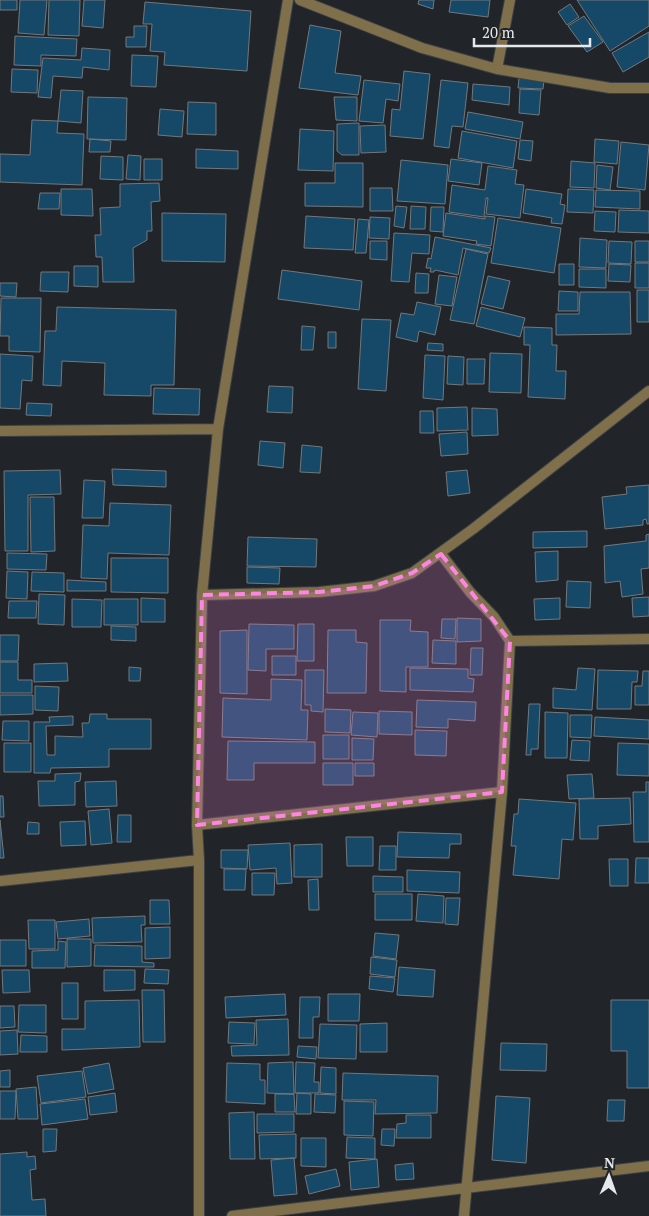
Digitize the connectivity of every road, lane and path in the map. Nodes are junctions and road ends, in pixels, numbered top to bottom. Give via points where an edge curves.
1 (288, 0) edge
2 (300, 0) edge
3 (510, 0) edge
4 (497, 69) junction
5 (649, 88) edge
6 (649, 391) edge
7 (218, 429) junction
8 (0, 431) edge
9 (441, 554) junction
10 (202, 595) junction
11 (649, 639) edge
12 (510, 641) junction
13 (502, 792) junction
14 (197, 825) junction
15 (199, 860) junction
16 (0, 881) edge
17 (649, 1166) edge
18 (465, 1189) junction
19 (199, 1216) edge
20 (232, 1216) edge
21 (464, 1216) edge

1 - 7 street
2 - 4 street via 422,48
3 - 4 street
4 - 5 street via 610,88
6 - 9 street
7 - 8 street
7 - 10 street
9 - 10 street via 412,573 374,586 319,592
9 - 12 street
10 - 14 street
11 - 12 street
12 - 13 street
13 - 14 street
13 - 18 street
14 - 15 street
15 - 16 street
15 - 19 street
17 - 18 street
18 - 20 street
18 - 21 street

